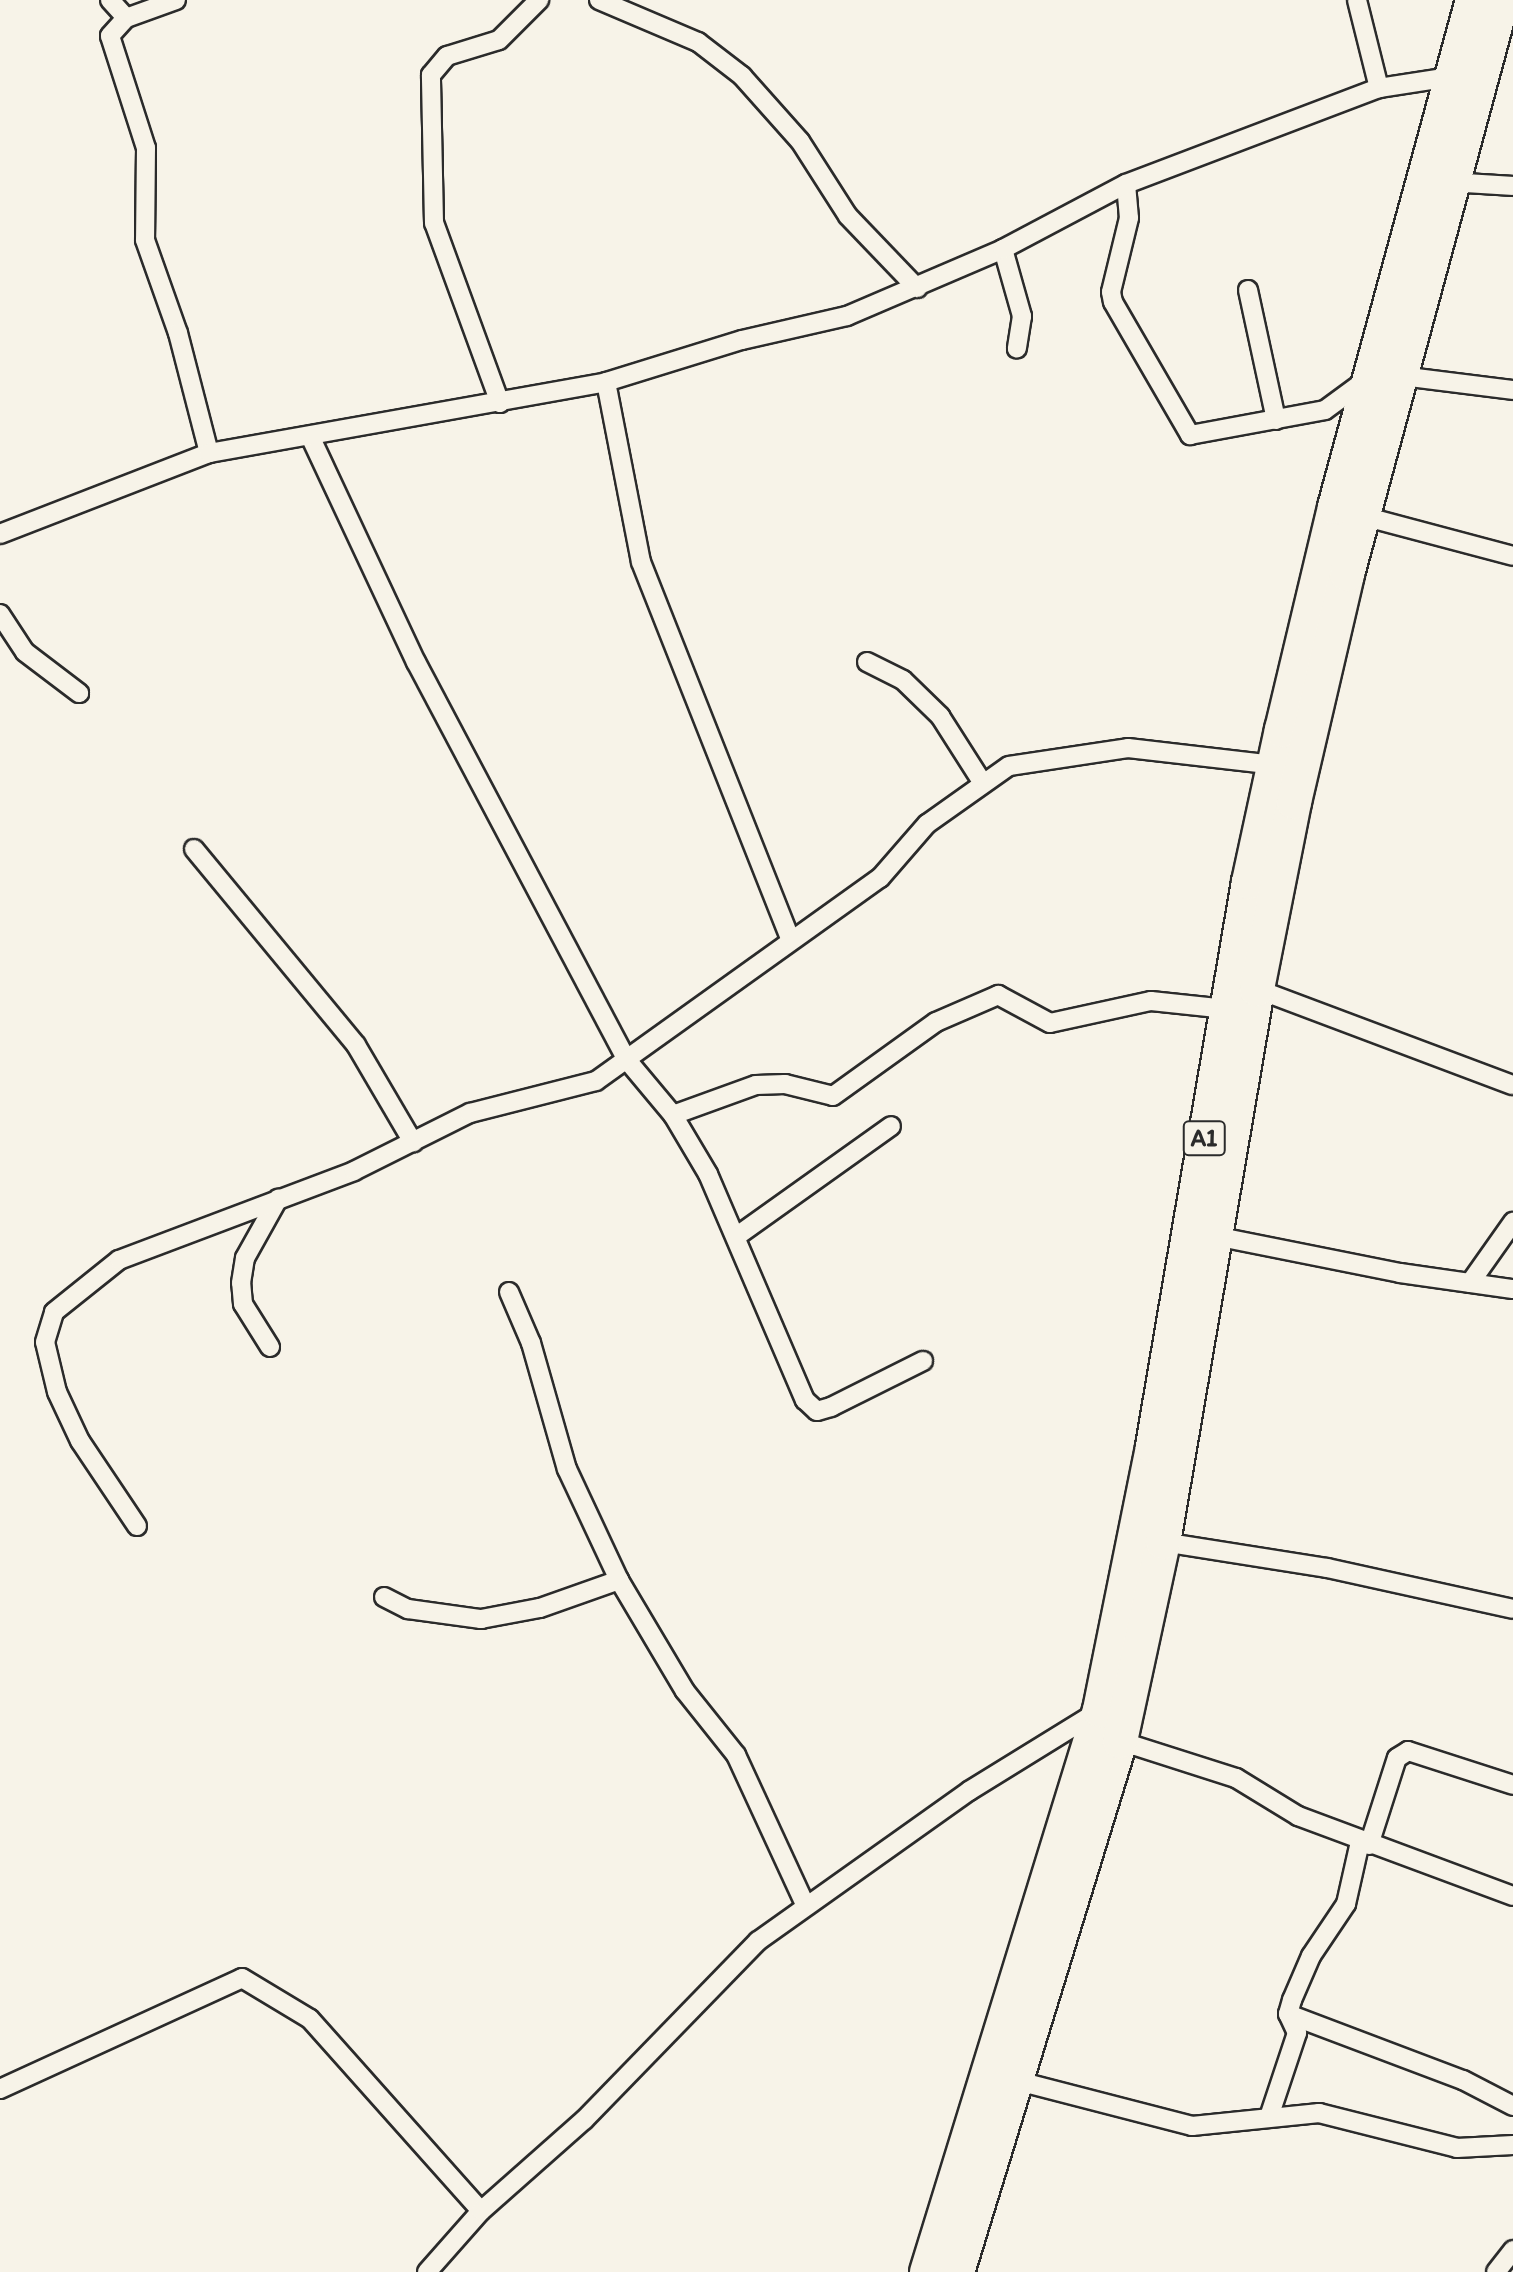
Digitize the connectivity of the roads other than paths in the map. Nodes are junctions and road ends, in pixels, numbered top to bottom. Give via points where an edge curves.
1 (110, 0) edge
2 (176, 0) edge
3 (539, 0) edge
4 (599, 0) edge
5 (1357, 0) edge
6 (1473, 0) edge
7 (1502, 0) edge
8 (126, 18) junction
9 (1450, 77) junction
10 (1379, 88) junction
11 (1450, 182) junction
12 (1126, 184) junction
13 (1513, 186) edge
14 (1003, 249) junction
15 (917, 288) junction
16 (1248, 290) dead end
17 (1017, 349) dead end
18 (1386, 376) junction
19 (606, 382) junction
20 (1513, 390) edge
21 (500, 403) junction
22 (1325, 410) junction
23 (1276, 420) junction
24 (1359, 426) junction
25 (310, 436) junction
26 (209, 453) junction
27 (1363, 516) junction
28 (0, 534) edge
29 (1513, 556) edge
30 (0, 614) edge
31 (867, 662) dead end
32 (79, 693) dead end
33 (1276, 765) junction
34 (982, 782) junction
35 (194, 849) dead end
36 (790, 938) junction
37 (1257, 989) junction
38 (1227, 1009) junction
39 (627, 1060) junction
40 (1513, 1085) edge
41 (673, 1115) junction
42 (891, 1126) dead end
43 (413, 1142) junction
44 (278, 1199) junction
45 (1513, 1222) edge
46 (1201, 1234) junction
47 (737, 1236) junction
48 (1470, 1283) junction
49 (1513, 1289) edge
50 (509, 1292) dead end
51 (270, 1347) dead end
52 (923, 1361) dead end
53 (137, 1526) dead end
54 (1163, 1542) junction
55 (619, 1580) junction
56 (384, 1597) dead end
57 (1513, 1609) edge
58 (1100, 1710) junction
59 (1120, 1741) junction
60 (1513, 1785) edge
61 (1364, 1843) junction
62 (1513, 1896) edge
63 (805, 1904) junction
64 (1288, 2014) junction
65 (1018, 2081) junction
66 (0, 2089) edge
67 (1513, 2106) edge
68 (1269, 2117) junction
69 (1513, 2145) edge
70 (481, 2211) junction
71 (1513, 2250) edge
72 (427, 2272) edge
73 (927, 2272) edge
74 (957, 2272) edge
75 (1496, 2272) edge

1 - 8 street
2 - 8 street
3 - 21 street via 499,40 447,56 431,75 434,223
4 - 15 street via 698,42 742,76 800,141 848,216
5 - 10 street
6 - 9 highway, A1
7 - 11 highway, A1
8 - 26 street via 110,36 146,148 145,240 178,333
9 - 10 street
9 - 18 highway, A1
10 - 12 street
11 - 13 street
11 - 18 highway, A1
12 - 14 street
12 - 23 street via 1129,218 1111,292 1181,426 1201,436
14 - 15 street
14 - 17 street via 1022,316
15 - 19 street via 847,316 742,340
16 - 23 street
18 - 20 street
18 - 22 street
18 - 24 highway, A1
18 - 27 highway, A1
19 - 21 street
19 - 36 street via 641,562
21 - 25 street
22 - 23 street
22 - 24 street
24 - 33 highway, A1
25 - 26 street
25 - 39 street via 416,662
26 - 28 street
27 - 29 street
27 - 37 highway, A1 via 1311,727
30 - 32 street via 25,652
31 - 34 street via 903,680 940,716
33 - 34 street via 1205,754 1088,750 1009,766
33 - 38 highway, A1
34 - 36 street via 927,824 880,878
35 - 43 street via 356,1045
36 - 39 street
37 - 40 street
37 - 46 highway, A1
38 - 41 street via 1151,1001 1050,1023 998,995 936,1022 833,1096 785,1084 756,1085
38 - 46 highway, A1
39 - 41 street
39 - 43 street via 596,1081 470,1113
41 - 47 street
42 - 47 street
43 - 44 street
44 - 51 street via 245,1258 241,1283 243,1304
44 - 53 street via 119,1260 54,1312 45,1342 57,1392 80,1441
45 - 48 street
46 - 48 street
46 - 54 highway, A1
46 - 58 highway, A1
47 - 52 street via 810,1408 831,1407
48 - 49 street
50 - 55 street via 531,1343 567,1469
54 - 57 street via 1327,1568
54 - 59 highway, A1
55 - 56 street via 540,1608 481,1619 408,1609
55 - 63 street via 685,1691 736,1755
58 - 63 street via 1026,1753
58 - 73 highway, A1
59 - 61 street via 1236,1778 1298,1816
59 - 65 highway, A1
60 - 61 street via 1408,1751 1397,1758
61 - 62 street
61 - 64 street via 1346,1904 1311,1956
63 - 70 street via 758,1941 584,2120
64 - 67 street via 1463,2080
64 - 68 street via 1297,2033
65 - 68 street via 1192,2126
65 - 74 highway, A1
66 - 70 street via 242,1978 310,2019
68 - 69 street via 1319,2113 1457,2148
70 - 72 street
71 - 75 street

